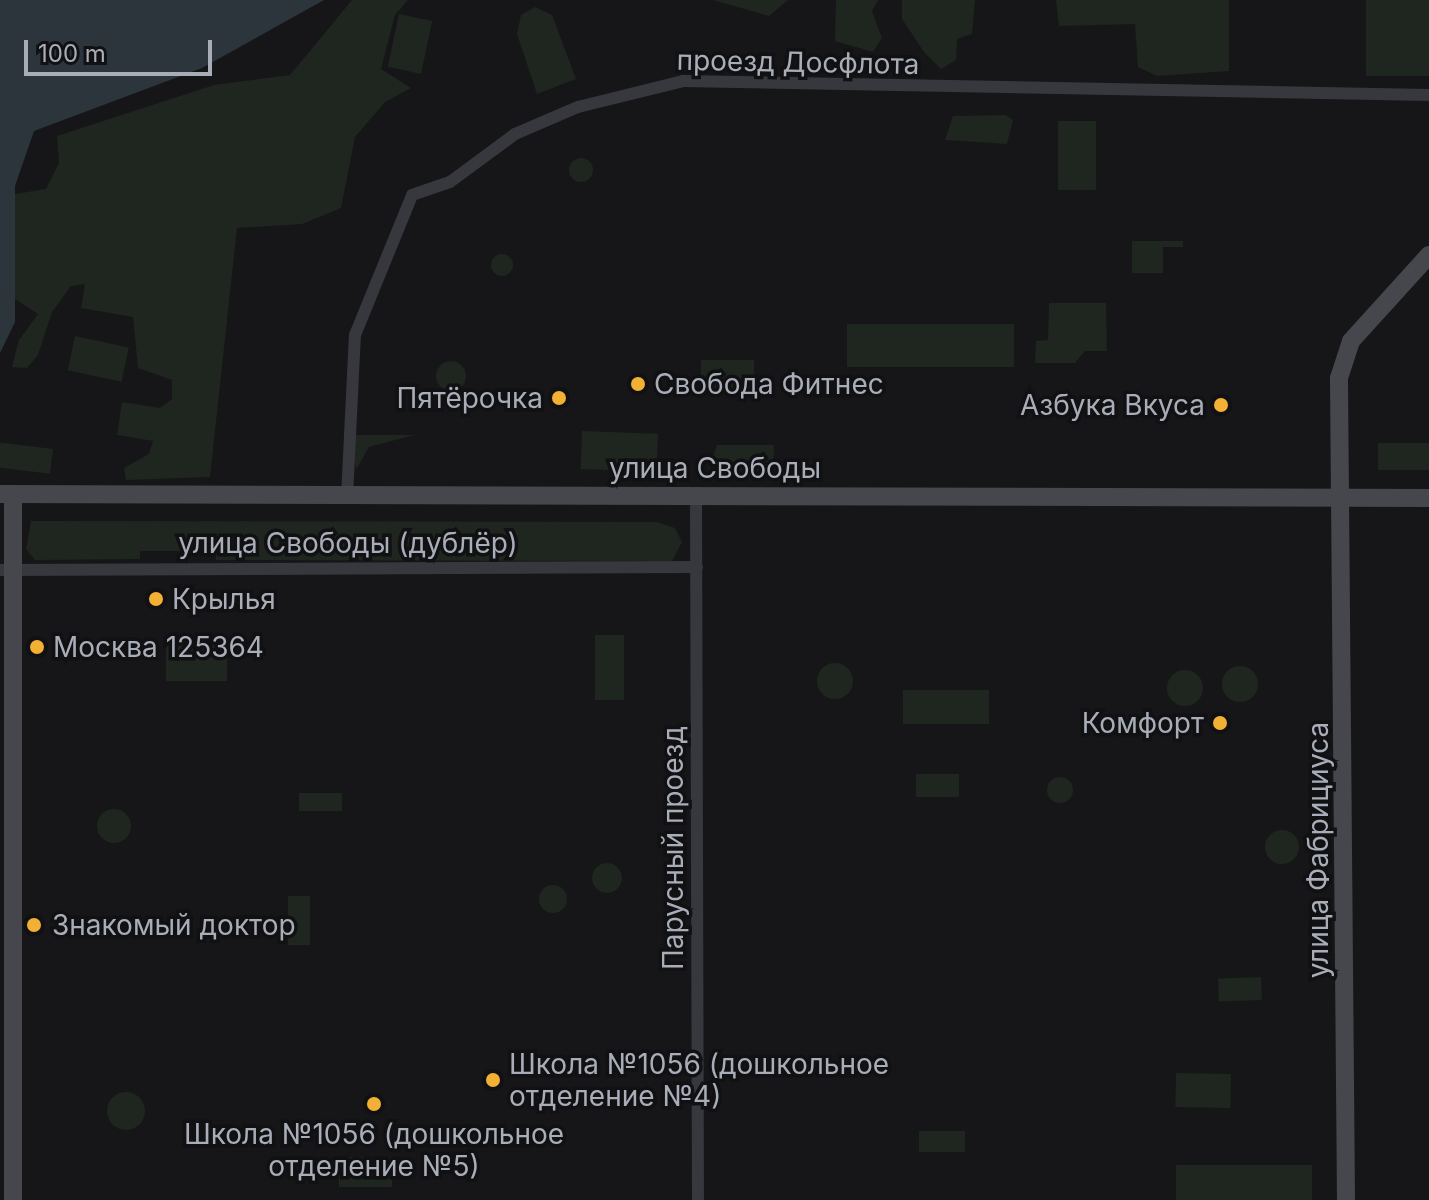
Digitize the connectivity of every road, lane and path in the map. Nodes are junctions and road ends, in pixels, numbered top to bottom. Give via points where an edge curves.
1 (1429, 95) edge
2 (1429, 255) edge
3 (6, 494) edge
4 (696, 496) junction
5 (347, 497) junction
6 (1429, 498) edge
7 (1344, 499) junction
8 (697, 567) junction
9 (7, 570) edge
10 (13, 1200) edge
11 (698, 1200) edge
12 (1346, 1200) edge

1 - 5 street, проезд Досфлота via 683,81 578,107 515,134 450,182 412,195 355,335
2 - 7 main road, улица Фабрициуса via 1345,351
3 - 5 main road, улица Свободы
3 - 9 main road
4 - 5 main road, улица Свободы
4 - 7 main road, улица Свободы
4 - 8 street, Парусный проезд
6 - 7 main road, улица Свободы
7 - 12 main road, улица Фабрициуса
8 - 9 street, улица Свободы (дублёр)
8 - 11 street, Парусный проезд
9 - 10 main road

